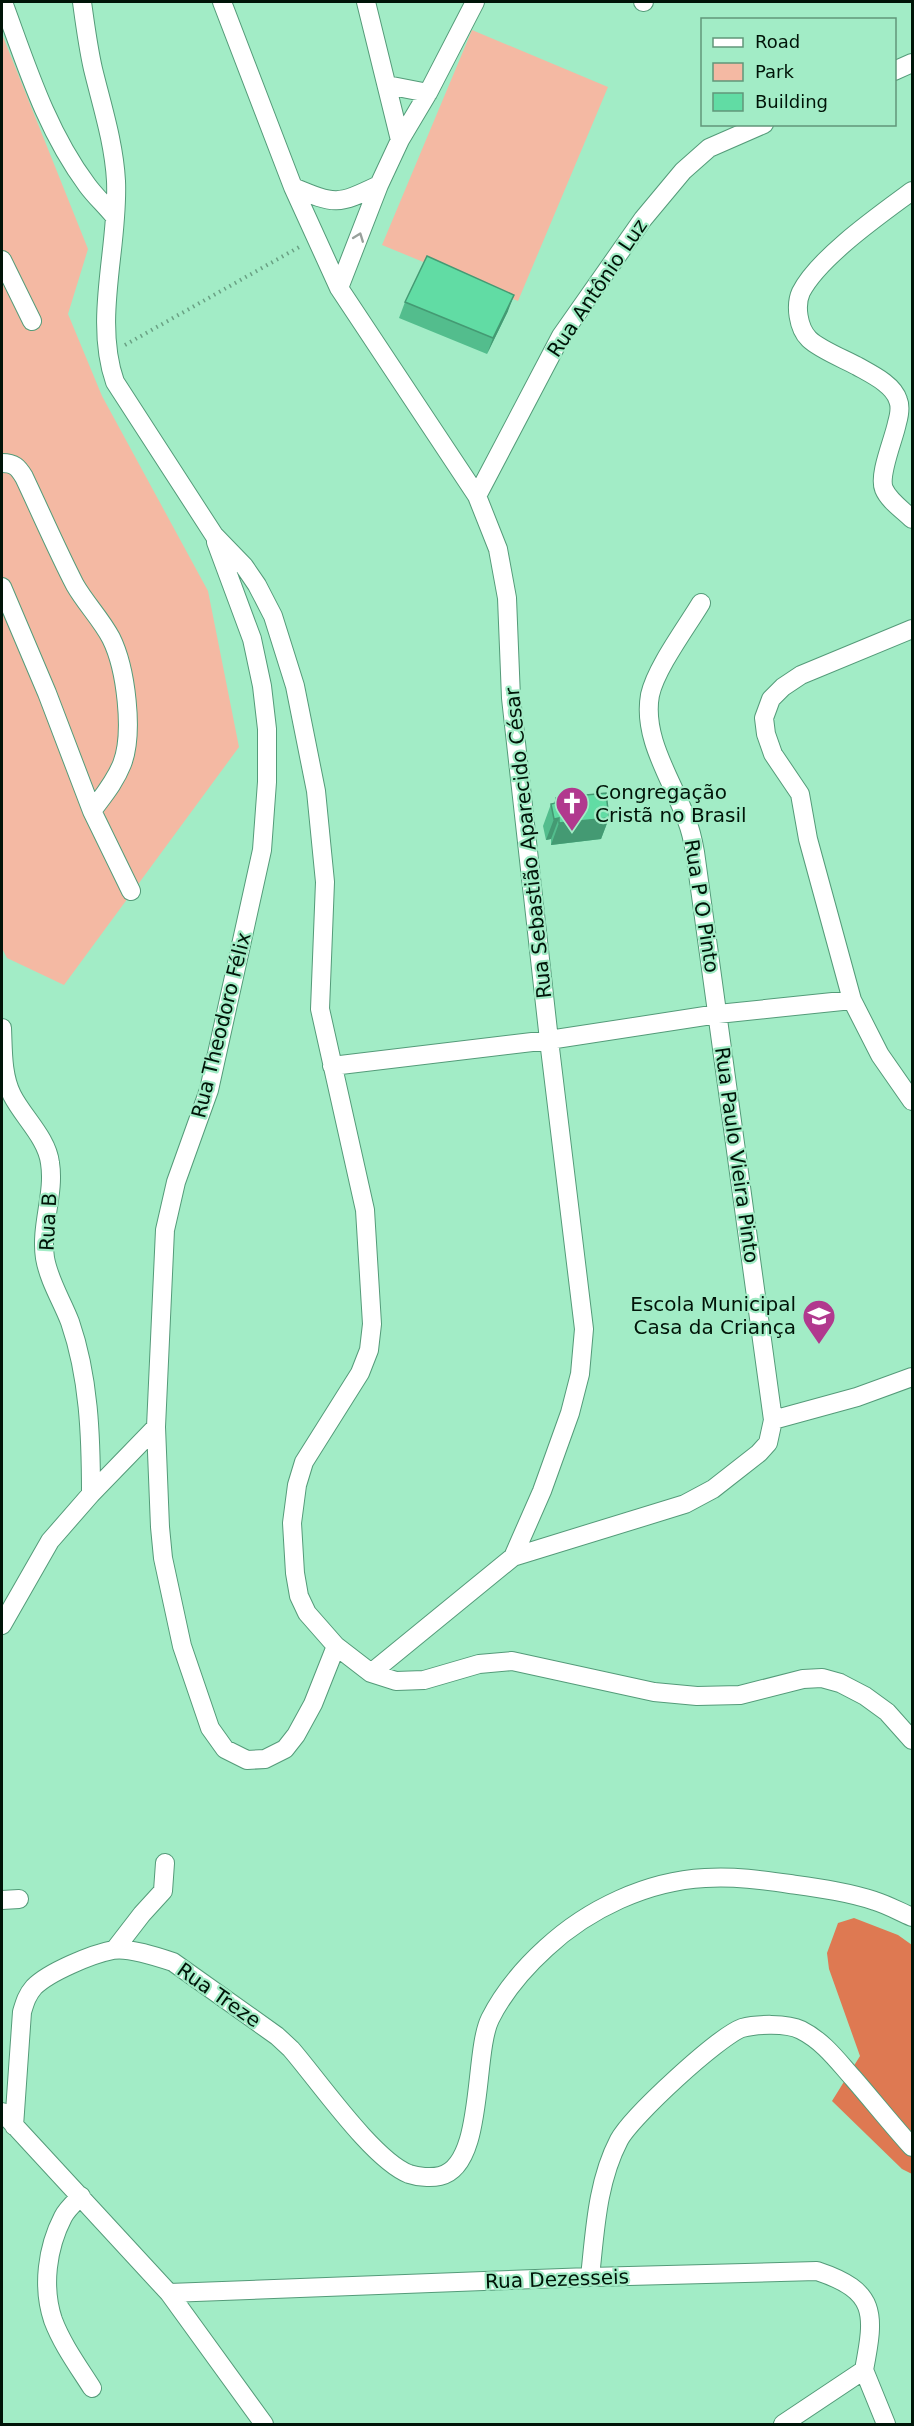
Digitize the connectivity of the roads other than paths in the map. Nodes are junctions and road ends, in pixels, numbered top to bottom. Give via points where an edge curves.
1 (3, 2) edge
2 (82, 2) edge
3 (222, 2) edge
4 (366, 2) edge
5 (475, 2) edge
6 (912, 63) edge
7 (896, 70) edge
8 (387, 85) junction
9 (428, 93) junction
10 (759, 126) edge
11 (400, 140) junction
12 (379, 185) junction
13 (293, 187) junction
14 (912, 191) edge
15 (114, 216) junction
16 (2, 260) edge
17 (339, 288) junction
18 (32, 321) dead end
19 (2, 463) edge
20 (477, 496) junction
21 (912, 519) edge
22 (214, 535) junction
23 (2, 587) edge
24 (701, 603) dead end
25 (912, 629) edge
26 (92, 811) junction
27 (131, 891) dead end
28 (852, 1000) junction
29 (718, 1014) junction
30 (2, 1028) edge
31 (549, 1040) junction
32 (332, 1066) junction
33 (912, 1101) edge
34 (912, 1377) edge
35 (773, 1420) junction
36 (156, 1427) junction
37 (91, 1494) junction
38 (513, 1557) junction
39 (2, 1626) edge
40 (336, 1646) junction
41 (371, 1673) junction
42 (912, 1740) edge
43 (165, 1863) dead end
44 (912, 1917) edge
45 (115, 1949) junction
46 (8, 2119) edge
47 (912, 2147) edge
48 (81, 2196) junction
49 (590, 2277) junction
50 (169, 2293) junction
51 (864, 2370) junction
52 (92, 2388) dead end
53 (264, 2424) edge
54 (783, 2424) edge
55 (886, 2424) edge

1 - 15 street via 42,107 61,144 88,187
2 - 15 street via 114,164
3 - 13 street, Rua Sebastião Aparecido César
4 - 8 street
5 - 9 street
6 - 7 street
8 - 9 street
8 - 11 street
9 - 11 street
10 - 20 street, Rua Antônio Luz via 709,148 683,171 643,219 561,336
11 - 12 street
12 - 13 street via 349,200 327,201
17 -> 12 street
13 - 17 street, Rua Sebastião Aparecido César
14 - 21 street via 811,275 800,294 798,308 801,326 809,339 879,379 899,401 883,488
15 - 22 street via 107,326 115,382
16 - 18 street
17 - 20 street, Rua Sebastião Aparecido César
19 - 26 street via 12,464 24,477 75,585 118,653 127,718 126,747 112,784
20 - 31 street, Rua Sebastião Aparecido César via 498,549 507,598 511,698
22 - 32 street via 257,585 273,616 295,686 323,844 320,1009
22 - 36 street, Rua Theodoro Félix via 254,651 267,729 267,782 262,850 209,1090 176,1182 165,1230
23 - 26 street
24 - 29 street, Rua P O Pinto via 656,679 650,707 653,740 688,822 695,852
25 - 28 street via 801,675 771,699 764,718 773,754 800,794 808,839
26 - 27 street
28 - 29 street
28 - 33 street via 880,1055
29 - 31 street
29 - 35 street, Rua Paulo Vieira Pinto
30 - 37 street, Rua B via 5,1072 12,1094 50,1161 45,1260 70,1323 85,1387 91,1434
31 - 32 street
31 - 38 street, Rua Sebastião Aparecido César via 584,1329 580,1374 570,1413
32 - 40 street via 365,1210 372,1324 369,1350 360,1374 304,1462 292,1523 299,1596 307,1612
34 - 35 street via 858,1397
35 - 38 street, Rua Paulo Vieira Pinto via 768,1443 759,1453 685,1504
36 - 37 street
36 - 40 street, Rua Theodoro Félix via 161,1537 179,1635 210,1728 225,1749 247,1760 265,1759 285,1749 313,1704
37 - 39 street via 50,1541
38 - 41 street, Rua Sebastião Aparecido César
40 - 41 street
41 - 42 street via 406,1682 479,1664 512,1661 654,1692 697,1696 740,1695 822,1678 865,1696 887,1712
43 - 45 street via 164,1892
44 - 45 street, Rua Treze via 863,1898 744,1878 668,1883 615,1901 564,1931 520,1972 490,2019 484,2036 471,2139 456,2167 441,2175 425,2177 409,2174 374,2147 277,2036 172,1962
45 - 46 street via 54,1973 26,1997
46 - 48 street
47 - 49 street via 823,2043 798,2028 743,2028 723,2038 644,2109 620,2139 603,2181
48 - 50 street
48 - 52 street via 64,2216 46,2277 53,2319
49 - 50 street, Rua Dezesseis
49 - 51 street, Rua Dezesseis via 817,2271 842,2280 863,2298 871,2333
50 - 53 street
51 - 54 street
51 - 55 street

